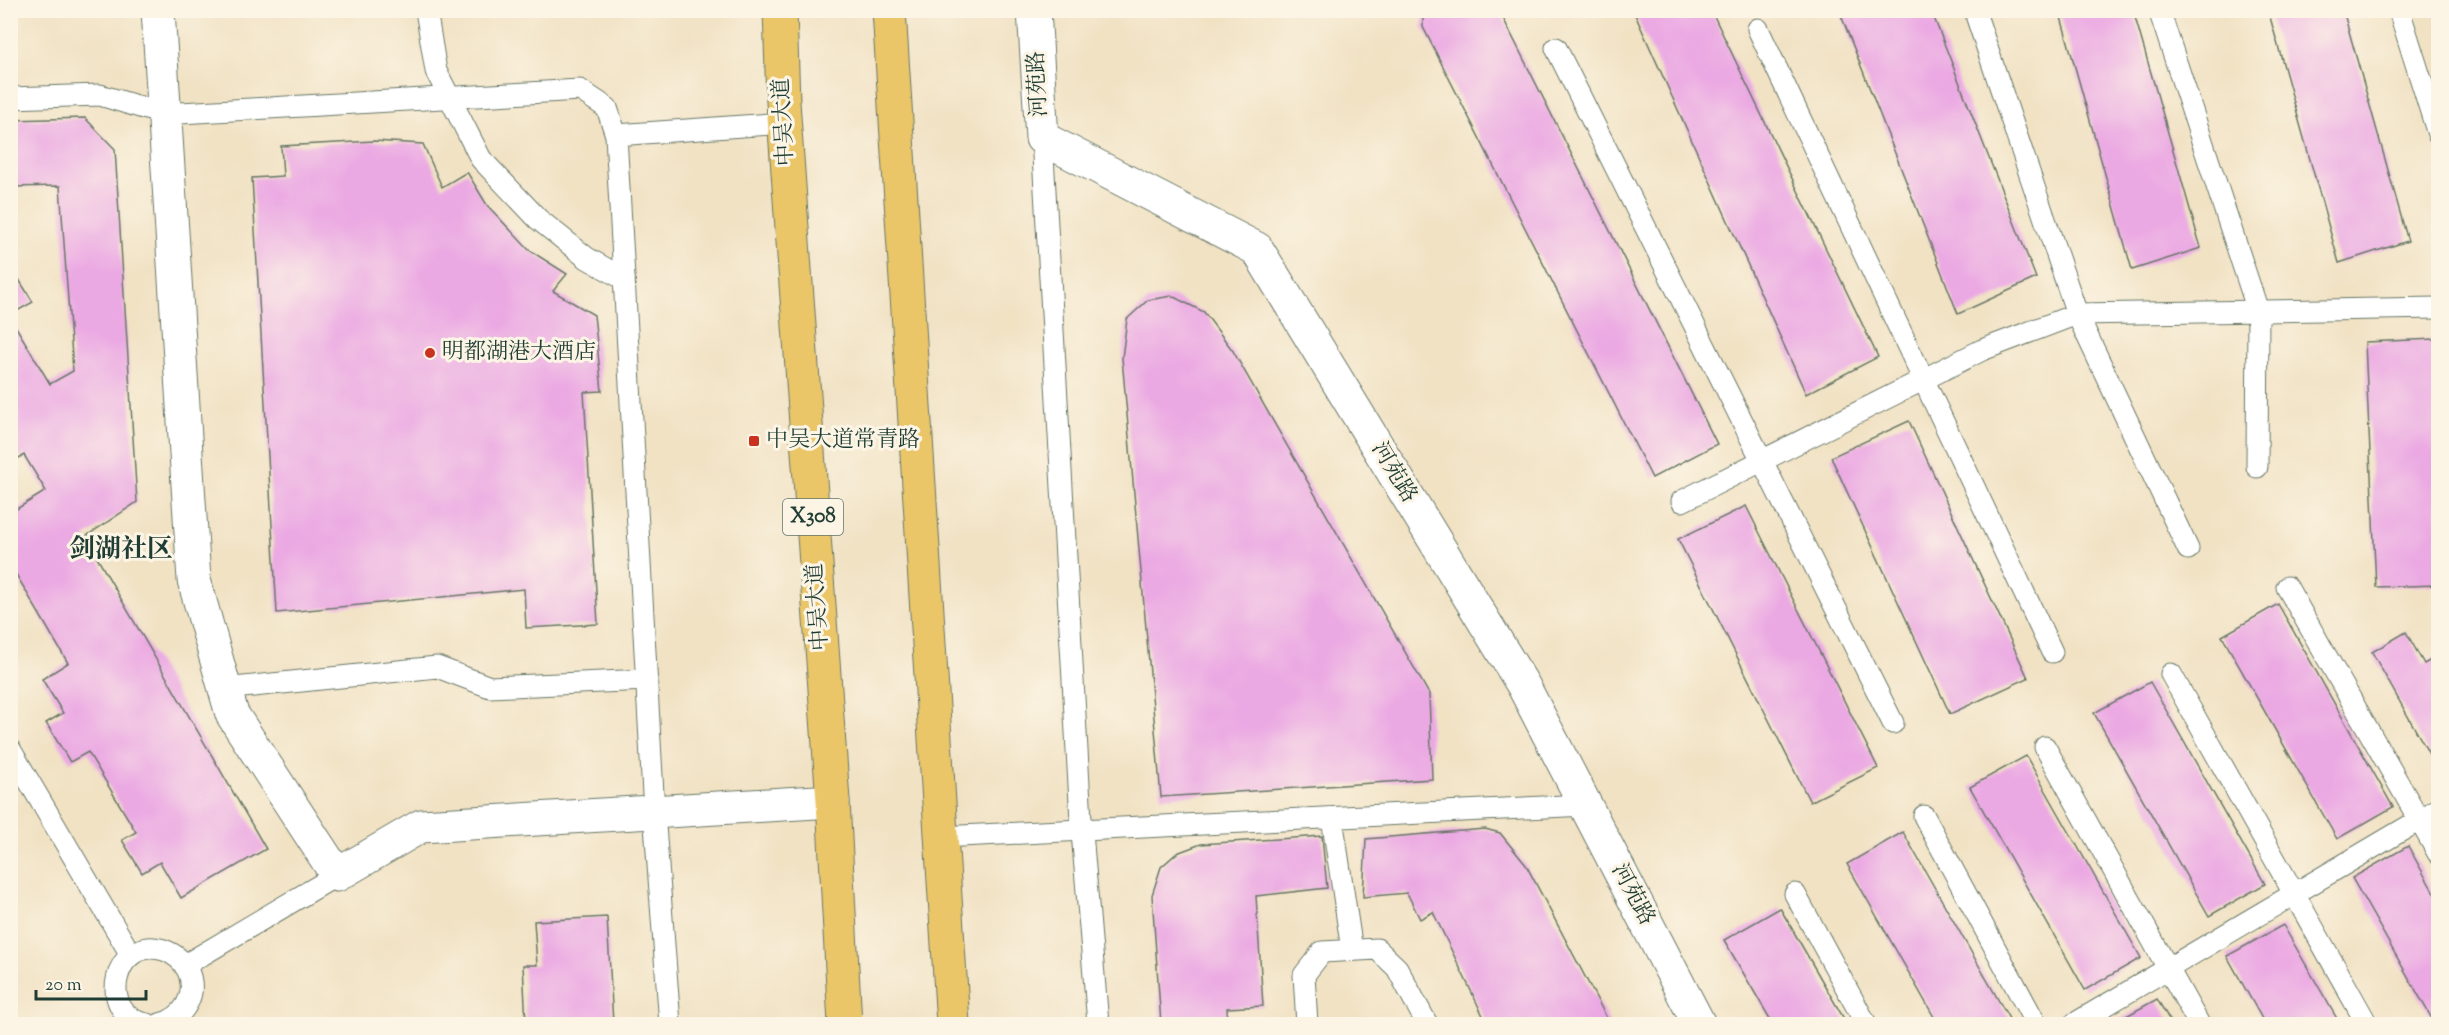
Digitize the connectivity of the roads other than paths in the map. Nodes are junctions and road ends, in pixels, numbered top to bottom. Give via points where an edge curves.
1 (158, 10) edge
2 (426, 10) edge
3 (780, 10) edge
4 (889, 10) edge
5 (1034, 10) edge
6 (2159, 10) edge
7 (2399, 10) edge
8 (1977, 18) dead end
9 (1758, 29) dead end
10 (1556, 48) dead end
11 (449, 97) junction
12 (10, 98) edge
13 (163, 114) junction
14 (784, 123) junction
15 (2439, 134) edge
16 (616, 135) junction
17 (1042, 138) junction
18 (624, 279) junction
19 (2439, 308) edge
20 (2258, 310) junction
21 (2077, 314) junction
22 (1923, 379) junction
23 (1762, 460) junction
24 (2257, 467) dead end
25 (1682, 501) dead end
26 (2188, 549) dead end
27 (2287, 587) dead end
28 (2052, 652) dead end
29 (2171, 674) dead end
30 (647, 680) junction
31 (225, 689) junction
32 (1893, 723) dead end
33 (2045, 747) dead end
34 (10, 749) edge
35 (833, 801) junction
36 (1585, 805) junction
37 (2439, 809) edge
38 (654, 812) junction
39 (1924, 816) dead end
40 (1332, 818) junction
41 (2420, 820) junction
42 (1081, 830) junction
43 (941, 837) junction
44 (2439, 853) edge
45 (337, 875) junction
46 (1795, 894) dead end
47 (2294, 894) junction
48 (1352, 950) junction
49 (131, 955) junction
50 (185, 965) junction
51 (2168, 969) junction
52 (147, 1024) edge
53 (167, 1024) edge
54 (670, 1024) edge
55 (845, 1024) edge
56 (952, 1024) edge
57 (1098, 1024) edge
58 (1307, 1024) edge
59 (1427, 1024) edge
60 (1700, 1024) edge
61 (1866, 1024) edge
62 (2036, 1024) edge
63 (2074, 1024) edge
64 (2199, 1024) edge
65 (2367, 1024) edge

1 - 13 street
2 - 11 lane via 436,71
3 - 14 main road, 中吴大道 / X308
4 - 43 main road
5 - 17 street, 河苑路
6 - 20 lane
7 - 15 lane
8 - 21 lane
9 - 22 lane
10 - 23 lane
11 - 13 lane
11 - 16 lane via 580,90 608,108
11 - 18 lane via 481,159 538,219 587,258
12 - 13 lane via 100,95
13 - 31 street via 194,580
14 - 16 lane
14 - 35 main road, 中吴大道 / X308
16 - 18 lane
17 - 36 street, 河苑路 via 1257,249 1523,686
17 - 42 lane
18 - 30 lane
19 - 20 lane
20 - 21 lane
20 - 24 lane
21 - 22 lane via 1982,350
21 - 26 lane
22 - 23 lane
22 - 28 lane
23 - 25 lane
23 - 32 lane
27 - 41 lane
29 - 47 lane
30 - 31 lane via 490,687 437,667
30 - 38 lane
31 - 45 street via 232,714
33 - 51 lane
34 - 49 lane
35 - 38 street
35 - 55 main road, 中吴大道 / X308
36 - 40 lane
36 - 60 street, 河苑路
37 - 41 lane
38 - 45 street via 421,826
38 - 54 lane
39 - 62 lane
40 - 42 lane
40 - 48 lane
41 - 44 lane
41 - 47 lane
42 - 43 lane
42 - 57 lane
43 - 56 main road
45 - 50 lane
46 - 61 lane
47 - 51 lane
47 - 65 lane
48 - 58 lane via 1322,952 1304,975
48 - 59 lane via 1377,949 1397,968
49 - 50 lane via 154,948 177,956
49 - 52 lane via 116,974 116,998 131,1019
50 - 53 lane via 190,978 188,1003
51 - 63 lane
51 - 64 lane

